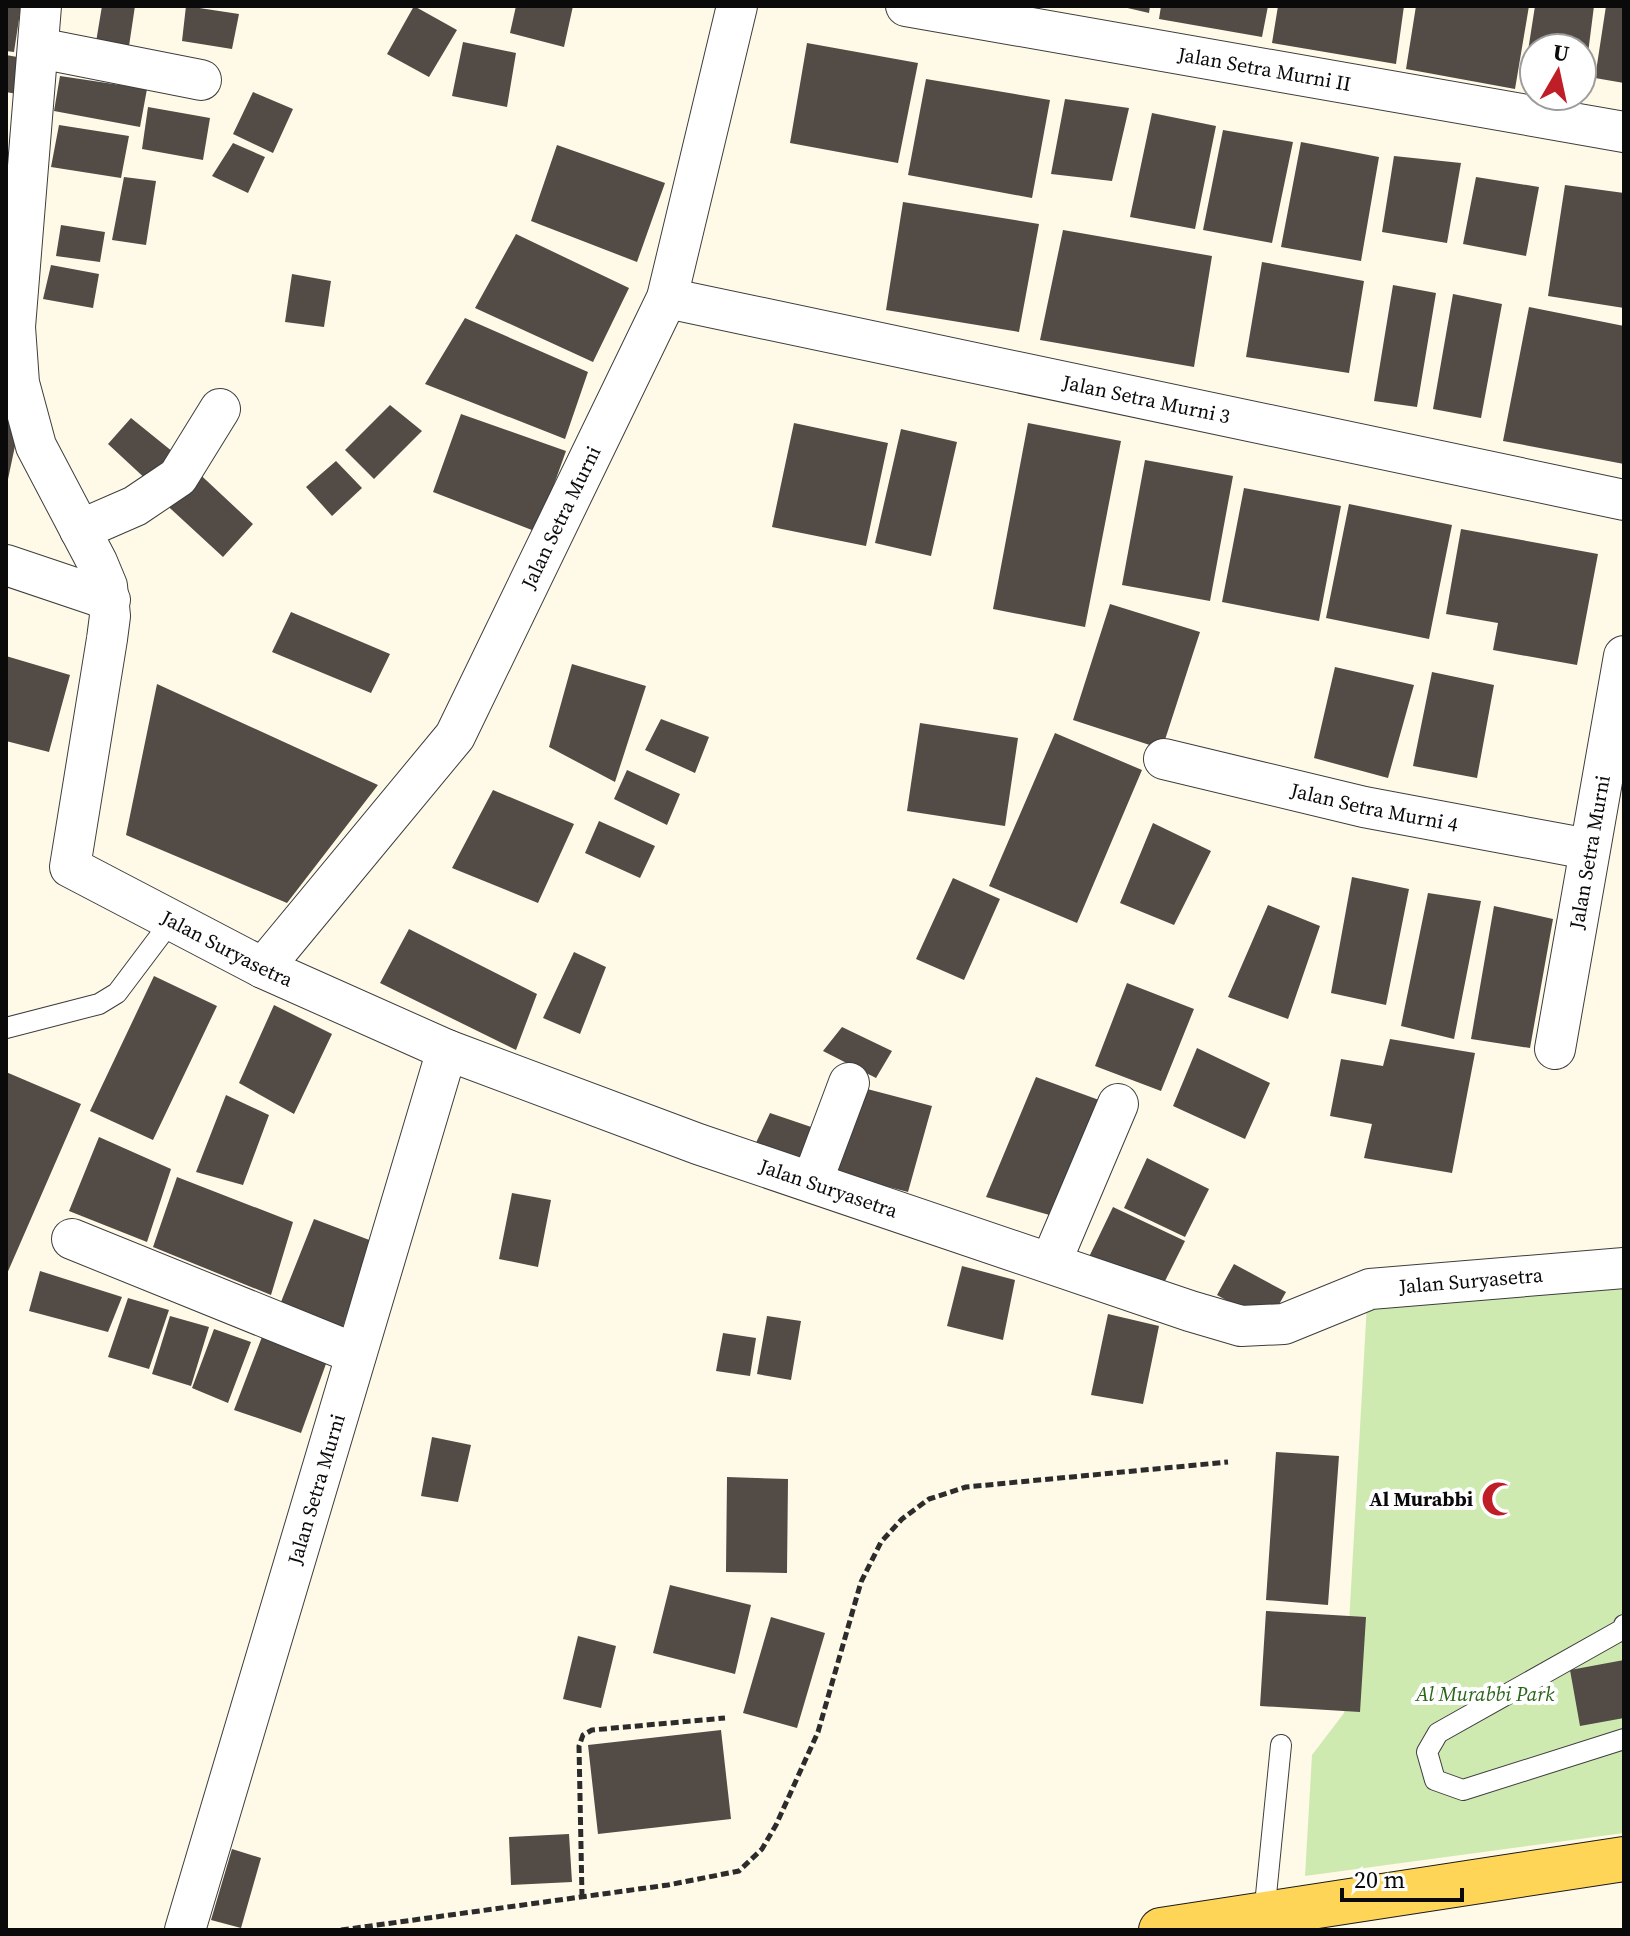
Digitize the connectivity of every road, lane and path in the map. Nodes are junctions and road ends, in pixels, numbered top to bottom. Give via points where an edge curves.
1 (41, 6) edge
2 (737, 6) edge
3 (906, 6) edge
4 (39, 48) junction
5 (201, 80) dead end
6 (20, 100) edge
7 (1624, 132) edge
8 (667, 298) junction
9 (220, 409) dead end
10 (1624, 500) edge
11 (80, 530) junction
12 (6, 565) edge
13 (110, 600) junction
14 (1624, 656) edge
15 (1164, 759) dead end
16 (1588, 849) junction
17 (172, 920) junction
18 (263, 968) junction
19 (6, 1028) edge
20 (1555, 1049) dead end
21 (447, 1050) junction
22 (849, 1083) dead end
23 (1118, 1104) dead end
24 (812, 1182) junction
25 (72, 1239) dead end
26 (1051, 1262) junction
27 (1624, 1268) edge
28 (356, 1354) junction
29 (1228, 1462) dead end
30 (1624, 1625) edge
31 (725, 1718) dead end
32 (1624, 1739) edge
33 (1281, 1745) dead end
34 (1624, 1859) edge
35 (582, 1897) junction
36 (1264, 1915) junction
37 (185, 1930) edge
38 (341, 1930) edge
39 (1161, 1930) edge

1 - 4 street
2 - 8 street, Jalan Setra Murni
3 - 7 street, Jalan Setra Murni II
4 - 5 street
4 - 6 street
6 - 11 street via 15,327 19,383 36,446
8 - 10 street, Jalan Setra Murni 3
8 - 18 street, Jalan Setra Murni via 455,736
9 - 11 street via 178,477 135,506
11 - 13 street
12 - 13 street
13 - 17 street, Jalan Suryasetra via 70,867
14 - 16 street, Jalan Setra Murni
15 - 16 street, Jalan Setra Murni 4 via 1364,807
16 - 20 street, Jalan Setra Murni
17 - 18 street, Jalan Suryasetra
17 - 19 lane via 117,993 99,1004
18 - 21 street, Jalan Suryasetra
21 - 24 street, Jalan Suryasetra
21 - 28 street, Jalan Setra Murni
22 - 24 street
23 - 26 street
24 - 26 street, Jalan Suryasetra
25 - 28 street
26 - 27 street, Jalan Suryasetra via 1241,1326 1284,1324 1370,1289
28 - 37 street, Jalan Setra Murni
29 - 35 path via 966,1487 929,1499 881,1542 861,1582 818,1732 762,1849 739,1871
30 - 32 lane via 1438,1733 1427,1752 1435,1780 1463,1790
31 - 35 path via 583,1735
33 - 36 lane
34 - 36 main road
35 - 38 path
36 - 39 main road

